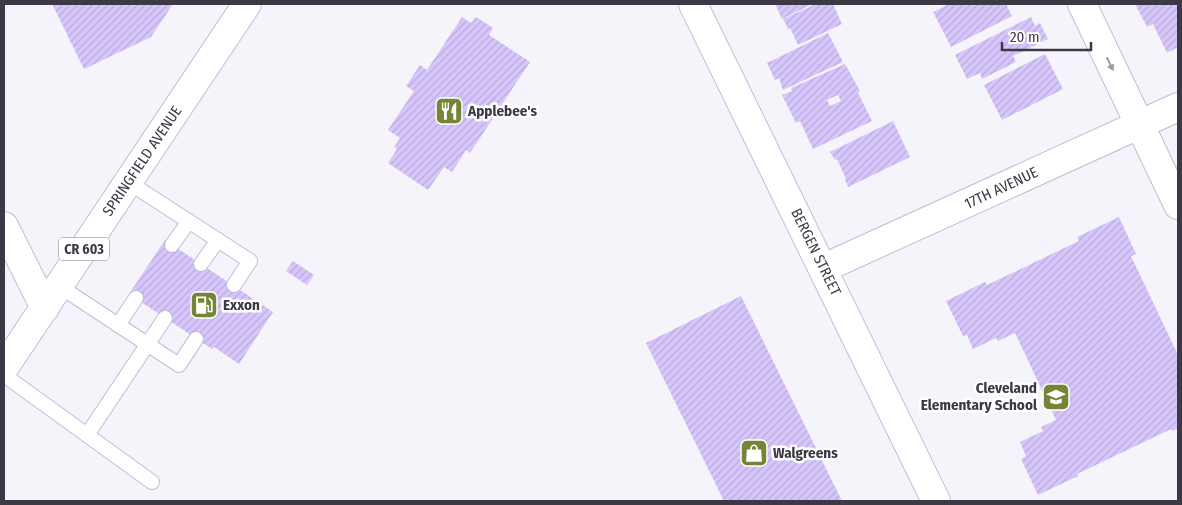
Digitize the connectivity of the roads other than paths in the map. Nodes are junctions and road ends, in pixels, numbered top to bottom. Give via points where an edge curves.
1 (247, 4) edge
2 (694, 4) edge
3 (1082, 4) edge
4 (1178, 107) edge
5 (1139, 125) junction
6 (128, 182) junction
7 (1178, 205) edge
8 (189, 221) junction
9 (4, 226) edge
10 (218, 240) junction
11 (172, 245) dead end
12 (201, 264) dead end
13 (824, 268) junction
14 (234, 286) dead end
15 (52, 297) junction
16 (136, 298) dead end
17 (165, 318) dead end
18 (118, 325) junction
19 (196, 339) dead end
20 (148, 343) junction
21 (4, 368) edge
22 (4, 375) edge
23 (87, 435) junction
24 (152, 482) dead end
25 (936, 501) edge

1 - 6 main road, SPRINGFIELD AVENUE / CR 603
2 - 13 main road, BERGEN STREET
3 -> 5 main road
4 - 5 main road, 17TH AVENUE
5 - 7 main road
5 - 13 main road, 17TH AVENUE
6 - 8 lane
6 - 15 main road, SPRINGFIELD AVENUE / CR 603
8 - 10 lane
8 - 11 lane
9 - 15 main road
10 - 12 lane
10 - 14 lane via 250,261
13 - 25 main road, BERGEN STREET
15 - 18 lane
15 - 21 main road, SPRINGFIELD AVENUE / CR 603
16 - 18 lane
17 - 20 lane
18 - 20 lane
19 - 20 lane via 179,365
20 - 23 lane
22 - 23 lane
23 - 24 lane

